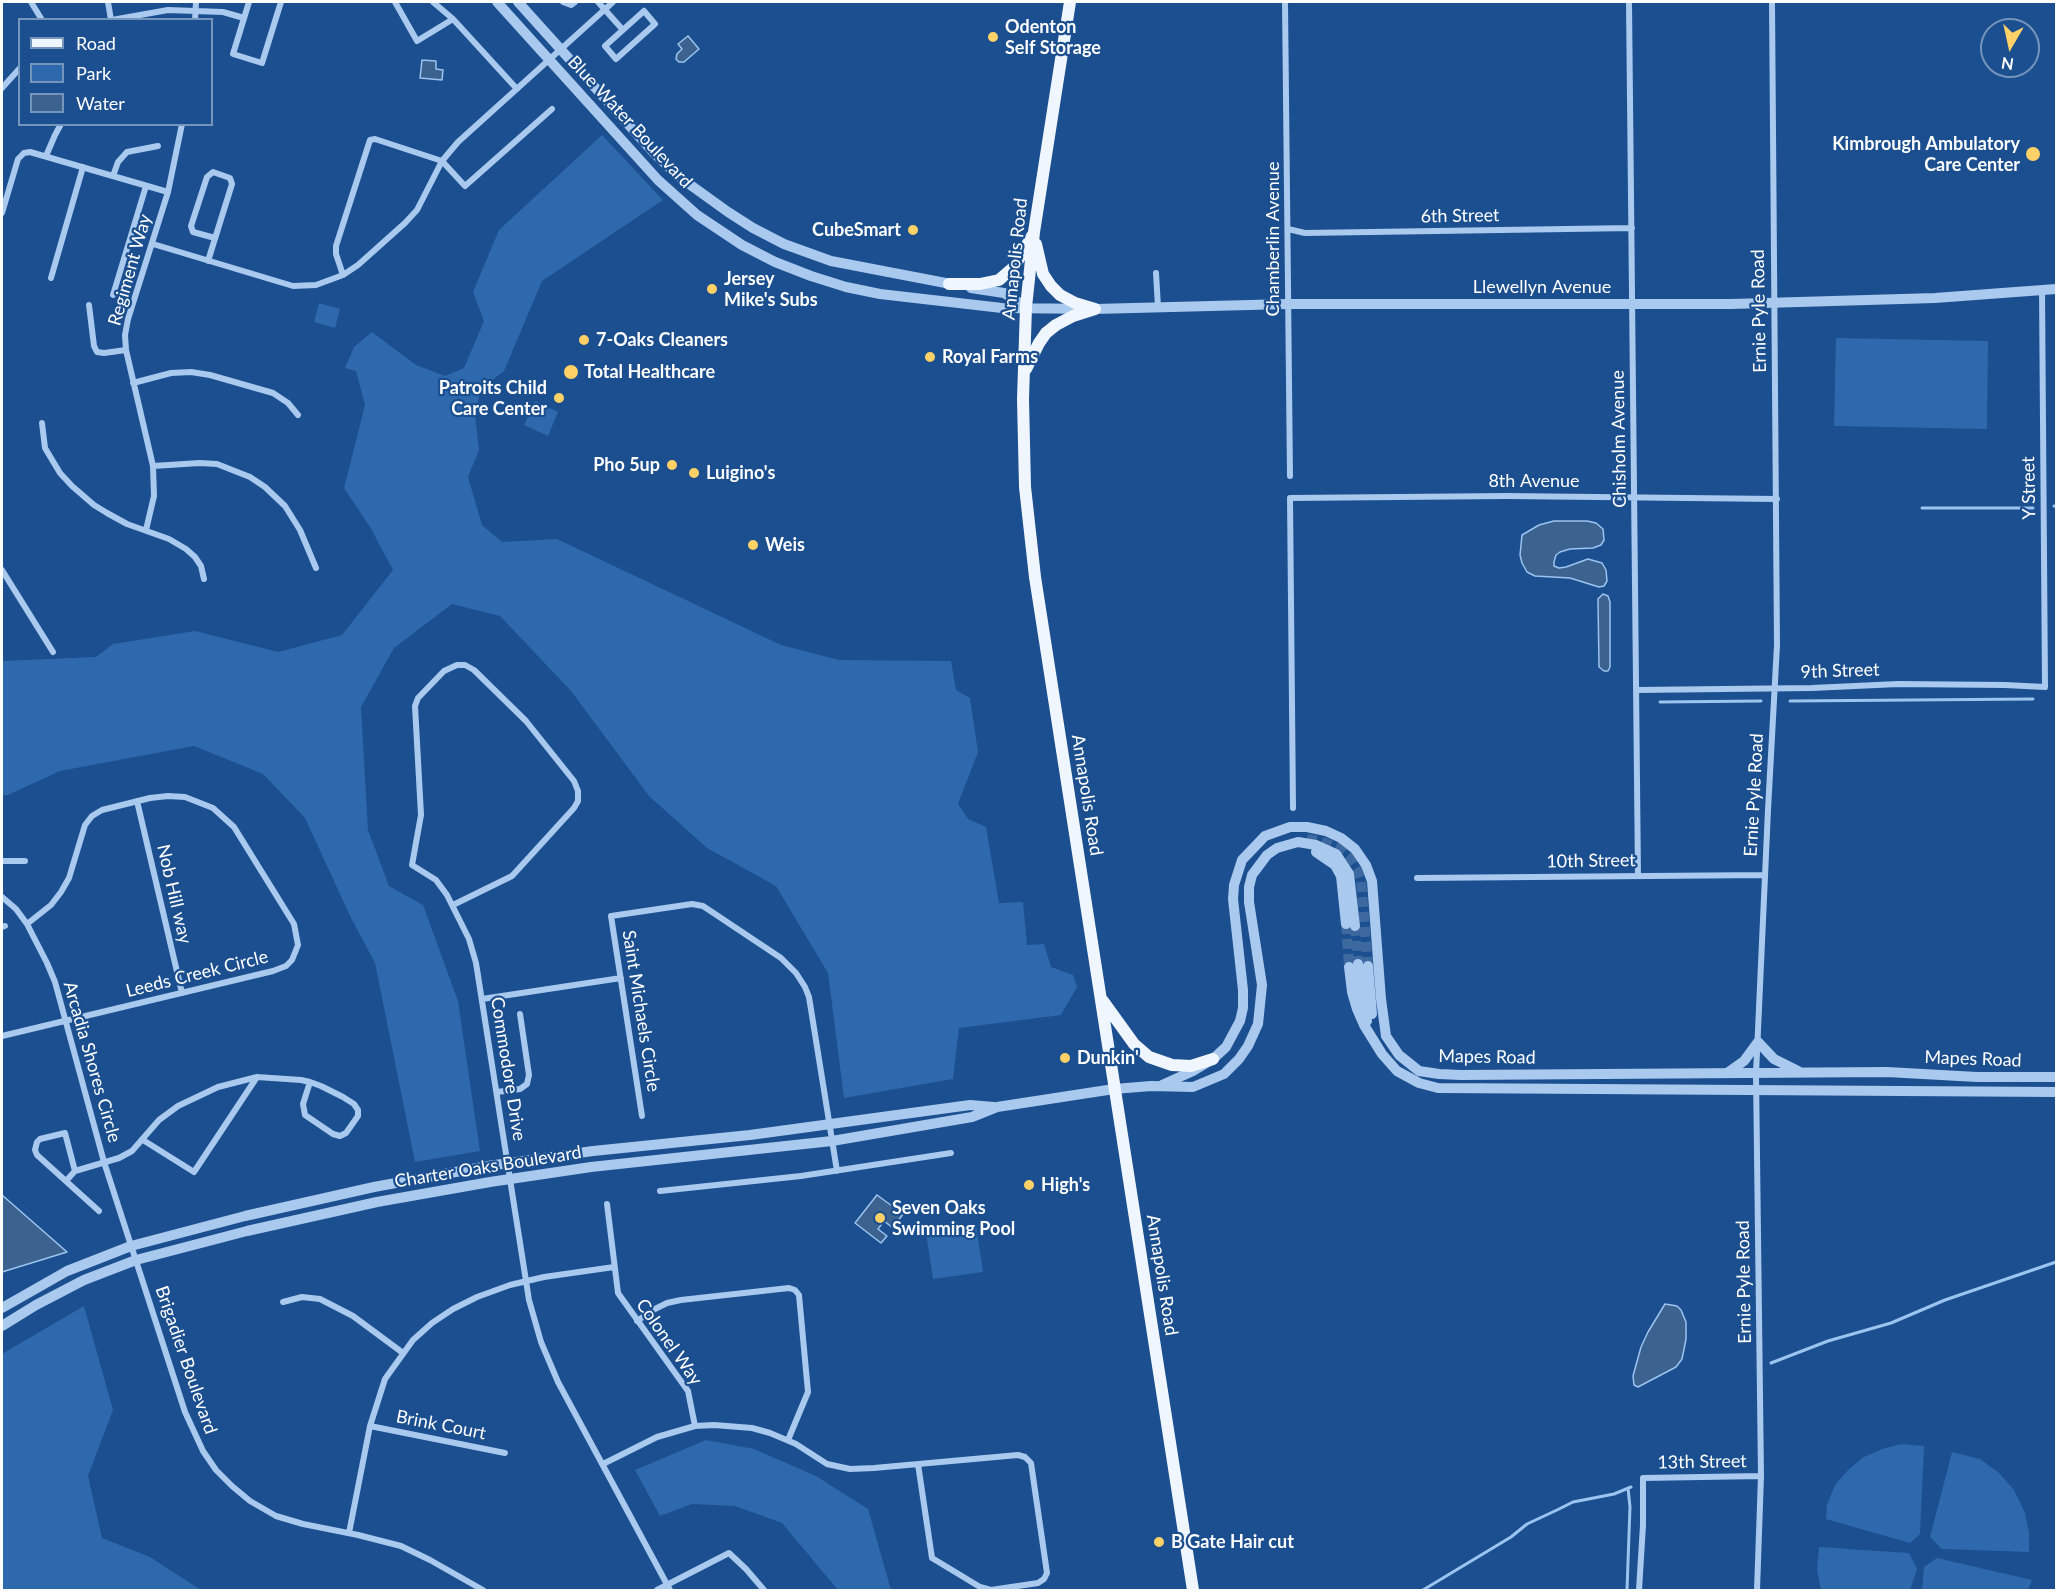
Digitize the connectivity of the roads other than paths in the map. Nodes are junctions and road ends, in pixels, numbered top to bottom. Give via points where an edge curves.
1 (31, 2) edge
2 (108, 2) edge
3 (166, 2) edge
4 (196, 2) edge
5 (249, 2) edge
6 (281, 2) edge
7 (395, 2) edge
8 (433, 2) edge
9 (497, 2) edge
10 (518, 2) edge
11 (563, 2) edge
12 (575, 2) edge
13 (598, 2) edge
14 (614, 2) edge
15 (1070, 2) edge
16 (1285, 2) edge
17 (1629, 2) edge
18 (1772, 2) edge
19 (605, 9) junction
20 (168, 10) junction
21 (195, 11) junction
22 (41, 18) edge
23 (112, 18) edge
24 (123, 18) edge
25 (195, 18) edge
26 (244, 18) junction
27 (453, 19) junction
28 (623, 30) junction
29 (561, 49) junction
30 (549, 59) junction
31 (18, 70) edge
32 (3, 84) edge
33 (516, 89) junction
34 (552, 109) dead end
35 (60, 126) edge
36 (182, 126) edge
37 (158, 146) dead end
38 (46, 156) junction
39 (442, 160) junction
40 (83, 167) junction
41 (113, 176) junction
42 (146, 186) junction
43 (168, 192) junction
44 (2, 213) edge
45 (1632, 228) junction
46 (1288, 229) junction
47 (1034, 232) junction
48 (215, 238) junction
49 (153, 244) junction
50 (208, 261) junction
51 (1156, 273) dead end
52 (343, 275) junction
53 (51, 278) dead end
54 (949, 284) junction
55 (2042, 289) junction
56 (2056, 289) edge
57 (113, 295) dead end
58 (1774, 302) junction
59 (1633, 303) junction
60 (1288, 304) junction
61 (89, 306) dead end
62 (1026, 307) junction
63 (1158, 307) junction
64 (1095, 309) junction
65 (126, 350) junction
66 (1024, 372) junction
67 (133, 383) junction
68 (298, 415) dead end
69 (42, 423) dead end
70 (153, 466) junction
71 (1290, 476) dead end
72 (1635, 496) junction
73 (1777, 499) junction
74 (146, 531) junction
75 (316, 568) dead end
76 (2, 570) edge
77 (204, 579) dead end
78 (53, 652) dead end
79 (2045, 687) joint
80 (1776, 688) junction
81 (1637, 690) junction
82 (137, 801) junction
83 (1293, 808) dead end
84 (2, 861) edge
85 (25, 861) dead end
86 (1765, 875) junction
87 (1638, 876) junction
88 (1417, 878) dead end
89 (2, 897) edge
90 (453, 905) junction
91 (27, 924) junction
92 (1350, 925) tunnel mouth
93 (621, 978) junction
94 (182, 993) junction
95 (1100, 998) junction
96 (482, 999) junction
97 (520, 1014) dead end
98 (67, 1021) junction
99 (2, 1036) edge
100 (1372, 1036) junction
101 (1758, 1042) junction
102 (1213, 1059) junction
103 (1804, 1073) junction
104 (1726, 1074) junction
105 (1756, 1074) junction
106 (256, 1077) junction
107 (2056, 1077) edge
108 (310, 1082) junction
109 (1156, 1087) junction
110 (1114, 1089) junction
111 (1756, 1089) junction
112 (497, 1092) junction
113 (2056, 1092) edge
114 (997, 1107) junction
115 (642, 1116) dead end
116 (830, 1125) junction
117 (143, 1140) junction
118 (832, 1141) junction
119 (951, 1153) dead end
120 (104, 1162) junction
121 (508, 1163) junction
122 (75, 1171) junction
123 (837, 1171) junction
124 (510, 1179) junction
125 (66, 1181) junction
126 (660, 1191) dead end
127 (607, 1204) dead end
128 (99, 1211) dead end
129 (131, 1246) junction
130 (136, 1260) junction
131 (614, 1267) junction
132 (526, 1282) junction
133 (284, 1302) dead end
134 (2, 1308) edge
135 (638, 1322) junction
136 (2, 1326) edge
137 (403, 1353) junction
138 (370, 1426) junction
139 (695, 1426) junction
140 (788, 1440) junction
141 (505, 1453) dead end
142 (603, 1464) junction
143 (918, 1464) junction
144 (1761, 1476) junction
145 (349, 1533) junction
146 (669, 1588) edge
147 (483, 1590) edge
148 (657, 1590) edge
149 (764, 1590) edge
150 (1193, 1590) edge
151 (1639, 1590) edge
152 (1757, 1590) edge

1 - 22 street
2 - 23 street
3 - 20 street
4 - 21 street
5 - 26 street
6 - 26 street via 262,63 233,54
7 - 27 street via 417,41
8 - 27 street
9 - 30 street, Blue Water Boulevard
10 - 29 street, Blue Water Boulevard
11 - 12 street
13 - 19 street
14 - 19 street
15 - 47 main road, Annapolis Road
16 - 46 street, Chamberlin Avenue
17 - 45 street, Chisholm Avenue
18 - 58 street, Ernie Pyle Road
19 - 28 street
19 - 29 street
20 - 21 street
20 - 24 street
21 - 25 street
21 - 26 street
27 - 33 street
28 - 28 street via 605,46 616,58 655,24 644,11
29 - 30 street
29 - 54 street, Blue Water Boulevard via 678,176 753,228 831,261
30 - 33 street
30 - 62 street, Blue Water Boulevard via 677,198 719,231 758,254 811,276 880,294 1002,308
31 - 32 street
33 - 39 street
34 - 39 street via 465,186
35 - 38 street
36 - 43 street, Regiment Way
37 - 41 street via 127,152
38 - 40 street
38 - 44 street via 30,152 18,159
39 - 52 street via 417,210
39 - 52 street via 375,138 370,140 336,246
40 - 41 street
40 - 53 street
41 - 42 street
42 - 43 street
42 - 57 street
43 - 49 street, Regiment Way
45 - 46 street, 6th Street via 1305,233
45 - 59 street, Chisholm Avenue
46 - 60 street, Chamberlin Avenue
47 - 54 main road via 1014,267 999,280
47 - 62 main road, Annapolis Road
47 - 64 main road via 1043,274 1051,286 1075,303
48 - 48 street via 232,184 230,178 213,172 207,177 191,226 193,232
48 - 50 street
49 - 50 street
49 - 65 street, Regiment Way via 128,319
50 - 52 street via 293,286 316,285
51 - 63 street
54 - 62 street, Blue Water Boulevard via 1004,293
55 - 56 street, Llewellyn Avenue
55 - 58 street, Llewellyn Avenue via 1935,298
55 - 79 street, Y Street
58 - 59 street, Llewellyn Avenue
58 - 73 street, Ernie Pyle Road
59 - 60 street, Llewellyn Avenue
59 - 72 street, Chisholm Avenue
60 - 63 street, Llewellyn Avenue
60 - 71 street, Chamberlin Avenue
61 - 65 street via 98,352
62 - 64 street, Llewellyn Avenue
62 - 66 main road, Annapolis Road
63 - 64 street, Llewellyn Avenue
64 - 66 main road via 1073,316 1046,333
65 - 67 street, Regiment Way
66 - 95 main road, Annapolis Road via 1025,476 1032,558
67 - 68 street via 171,373 210,375 273,393
67 - 70 street, Regiment Way
69 - 74 street via 45,448 72,486 107,513
70 - 74 street, Regiment Way via 154,496
70 - 75 street via 217,464 250,477 285,506
72 - 73 street, 8th Avenue
72 - 81 street, Chisholm Avenue
72 - 83 street, 8th Avenue via 1290,498
73 - 80 street, Ernie Pyle Road
74 - 77 street via 186,549 201,566
76 - 78 street
79 - 80 street, 9th Street via 1898,684
80 - 81 street, 9th Street
80 - 86 street, Ernie Pyle Road
81 - 87 street, Chisholm Avenue
82 - 91 street, Leeds Creek Circle via 92,816 85,825 61,892
82 - 94 street, Nob Hill way
82 - 94 street, Leeds Creek Circle via 168,796 185,798 225,817 298,934 296,953 280,969
84 - 85 street
86 - 87 street, 10th Street
86 - 101 street, Ernie Pyle Road
87 - 88 street, 10th Street
89 - 91 street, Arcadia Shores Circle
90 - 90 street, Commodore Drive via 512,876 578,801 574,781 526,721 474,670 457,664 444,671 415,706 421,815 412,865 436,880
90 - 96 street, Commodore Drive via 469,939
91 - 98 street, Arcadia Shores Circle via 47,963
92 - 109 street, Mapes Road via 1341,876 1335,865 1298,842 1267,855 1252,875 1249,887 1262,985 1258,1024 1248,1046 1224,1074 1210,1081 1193,1087
93 - 96 street
93 - 115 street, Saint Michaels Circle
93 - 116 street, Saint Michaels Circle via 611,916 692,904 712,911 781,958 796,973 809,996
94 - 98 street, Leeds Creek Circle
95 - 102 main road via 1134,1044 1149,1057 1172,1065 1191,1066
95 - 110 main road, Annapolis Road
96 - 112 street, Commodore Drive
97 - 112 street via 527,1084 520,1089
98 - 99 street, Leeds Creek Circle
98 - 120 street, Arcadia Shores Circle
100 - 100 street, Mapes Road via 1352,992 1358,966 1373,1018
100 - 111 street, Mapes Road via 1397,1071 1438,1088
101 - 103 street via 1774,1059
101 - 104 street
101 - 105 street, Ernie Pyle Road
102 - 104 street, Mapes Road via 1234,1035 1243,1008 1233,899 1237,872 1265,836 1290,827 1307,827 1341,838 1366,865 1372,881 1386,1036 1399,1055 1419,1071 1461,1075
102 - 109 street, Mapes Road
103 - 105 street, Mapes Road
103 - 107 street, Mapes Road
104 - 105 street, Mapes Road
105 - 111 street, Ernie Pyle Road
106 - 108 street
106 - 117 street via 218,1087 178,1106 159,1120
106 - 117 street via 194,1172
108 - 108 street via 354,1104 358,1116 346,1133 333,1134 305,1115 303,1104
109 - 110 street, Mapes Road
110 - 114 street, Charter Oaks Boulevard
110 - 150 main road, Annapolis Road
111 - 113 street, Mapes Road
111 - 144 street, Ernie Pyle Road
112 - 121 street, Commodore Drive
114 - 116 street, Charter Oaks Boulevard via 970,1106
114 - 118 street, Charter Oaks Boulevard via 972,1117
116 - 118 street
116 - 121 street, Charter Oaks Boulevard
117 - 120 street via 132,1152
118 - 123 street
118 - 124 street, Charter Oaks Boulevard
119 - 123 street
120 - 122 street
120 - 129 street, Arcadia Shores Circle
121 - 124 street, Commodore Drive
121 - 129 street, Charter Oaks Boulevard via 374,1187
122 - 125 street
122 - 125 street via 64,1132 37,1142 37,1155
123 - 126 street
124 - 130 street, Charter Oaks Boulevard via 377,1202
124 - 132 street, Commodore Drive
125 - 128 street
127 - 131 street, Colonel Way
129 - 130 street, Brigadier Boulevard
129 - 134 street, Charter Oaks Boulevard via 67,1271
130 - 136 street, Charter Oaks Boulevard via 68,1288
130 - 145 street, Brigadier Boulevard via 192,1430 216,1470 250,1501 276,1516
131 - 132 street
131 - 135 street, Colonel Way via 618,1293
132 - 137 street via 453,1309 432,1323
132 - 142 street, Commodore Drive via 548,1362
133 - 137 street via 302,1296 320,1299 353,1316
135 - 139 street, Colonel Way via 688,1391
135 - 140 street via 655,1309 681,1300 795,1290 799,1295 808,1392
137 - 138 street via 385,1379
138 - 141 street, Brink Court
138 - 145 street
139 - 140 street via 733,1425
139 - 142 street via 657,1437
140 - 143 street via 827,1464 850,1469
142 - 146 street, Commodore Drive
143 - 143 street via 932,1558 991,1590 1044,1579 1047,1573 1030,1463 1025,1457
144 - 151 street, 13th Street via 1643,1478
144 - 152 street, Ernie Pyle Road
145 - 147 street, Brigadier Boulevard via 401,1546
146 - 148 street
146 - 149 street via 729,1553

